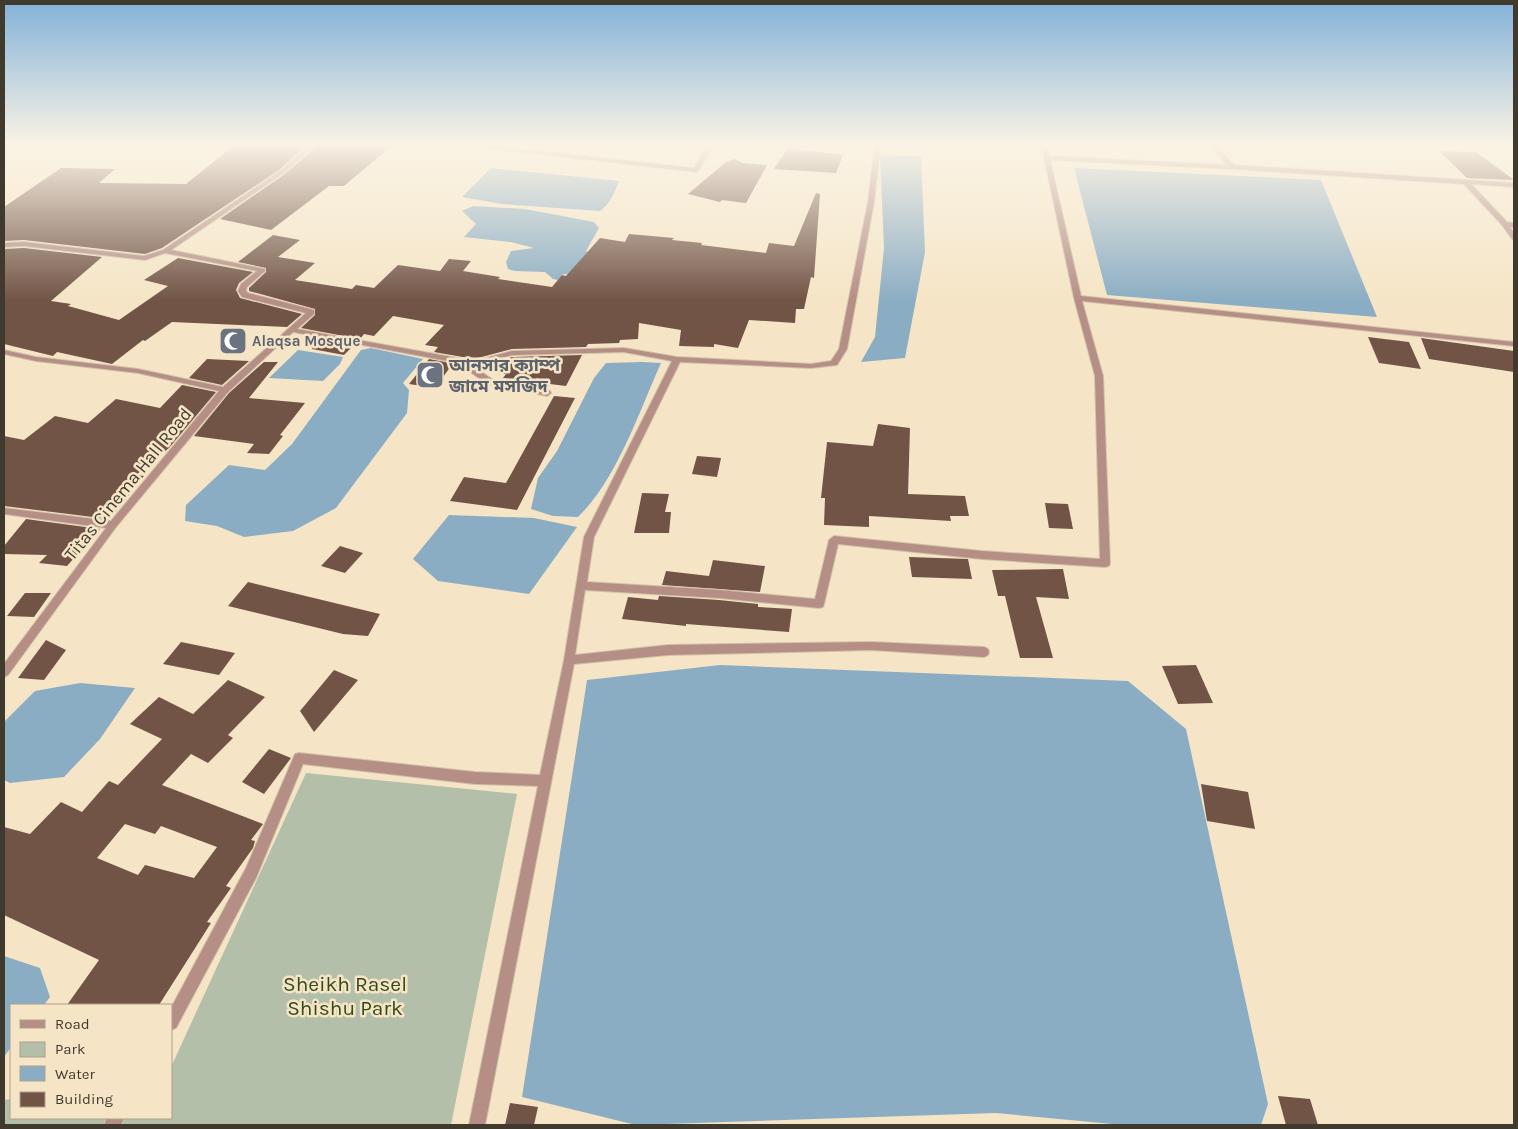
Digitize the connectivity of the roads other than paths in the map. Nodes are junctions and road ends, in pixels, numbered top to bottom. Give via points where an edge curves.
1 (247, 196) edge
2 (872, 196) edge
3 (1055, 196) edge
4 (1479, 196) edge
5 (1505, 224) junction
6 (1514, 225) edge
7 (1514, 238) edge
8 (4, 245) edge
9 (165, 251) junction
10 (1078, 298) junction
11 (292, 330) junction
12 (1514, 344) edge
13 (4, 352) edge
14 (677, 359) junction
15 (474, 363) junction
16 (226, 390) junction
17 (547, 392) dead end
18 (4, 511) edge
19 (113, 525) junction
20 (582, 586) junction
21 (984, 652) dead end
22 (569, 660) junction
23 (4, 672) edge
24 (544, 781) junction
25 (172, 1021) edge
26 (477, 1125) edge

1 - 9 street
2 - 14 street via 843,349 834,363 811,366
3 - 10 street
4 - 5 street
5 - 6 street
5 - 7 street
8 - 9 street via 24,244 145,258
9 - 11 street, Titas Cinema Hall Road via 263,270 242,291 311,312
10 - 12 street
10 - 20 street via 1099,376 1106,563 834,540 819,604
11 - 15 street
11 - 16 street, Titas Cinema Hall Road
13 - 16 street via 138,371
14 - 15 street via 624,350 512,353
14 - 20 street via 589,537
15 - 17 street via 472,369 490,382
16 - 19 street, Titas Cinema Hall Road
18 - 19 street
19 - 23 street, Titas Cinema Hall Road
20 - 22 street
21 - 22 street via 871,646 668,650
22 - 24 street
24 - 25 street via 475,778 299,758 251,872
24 - 26 street

